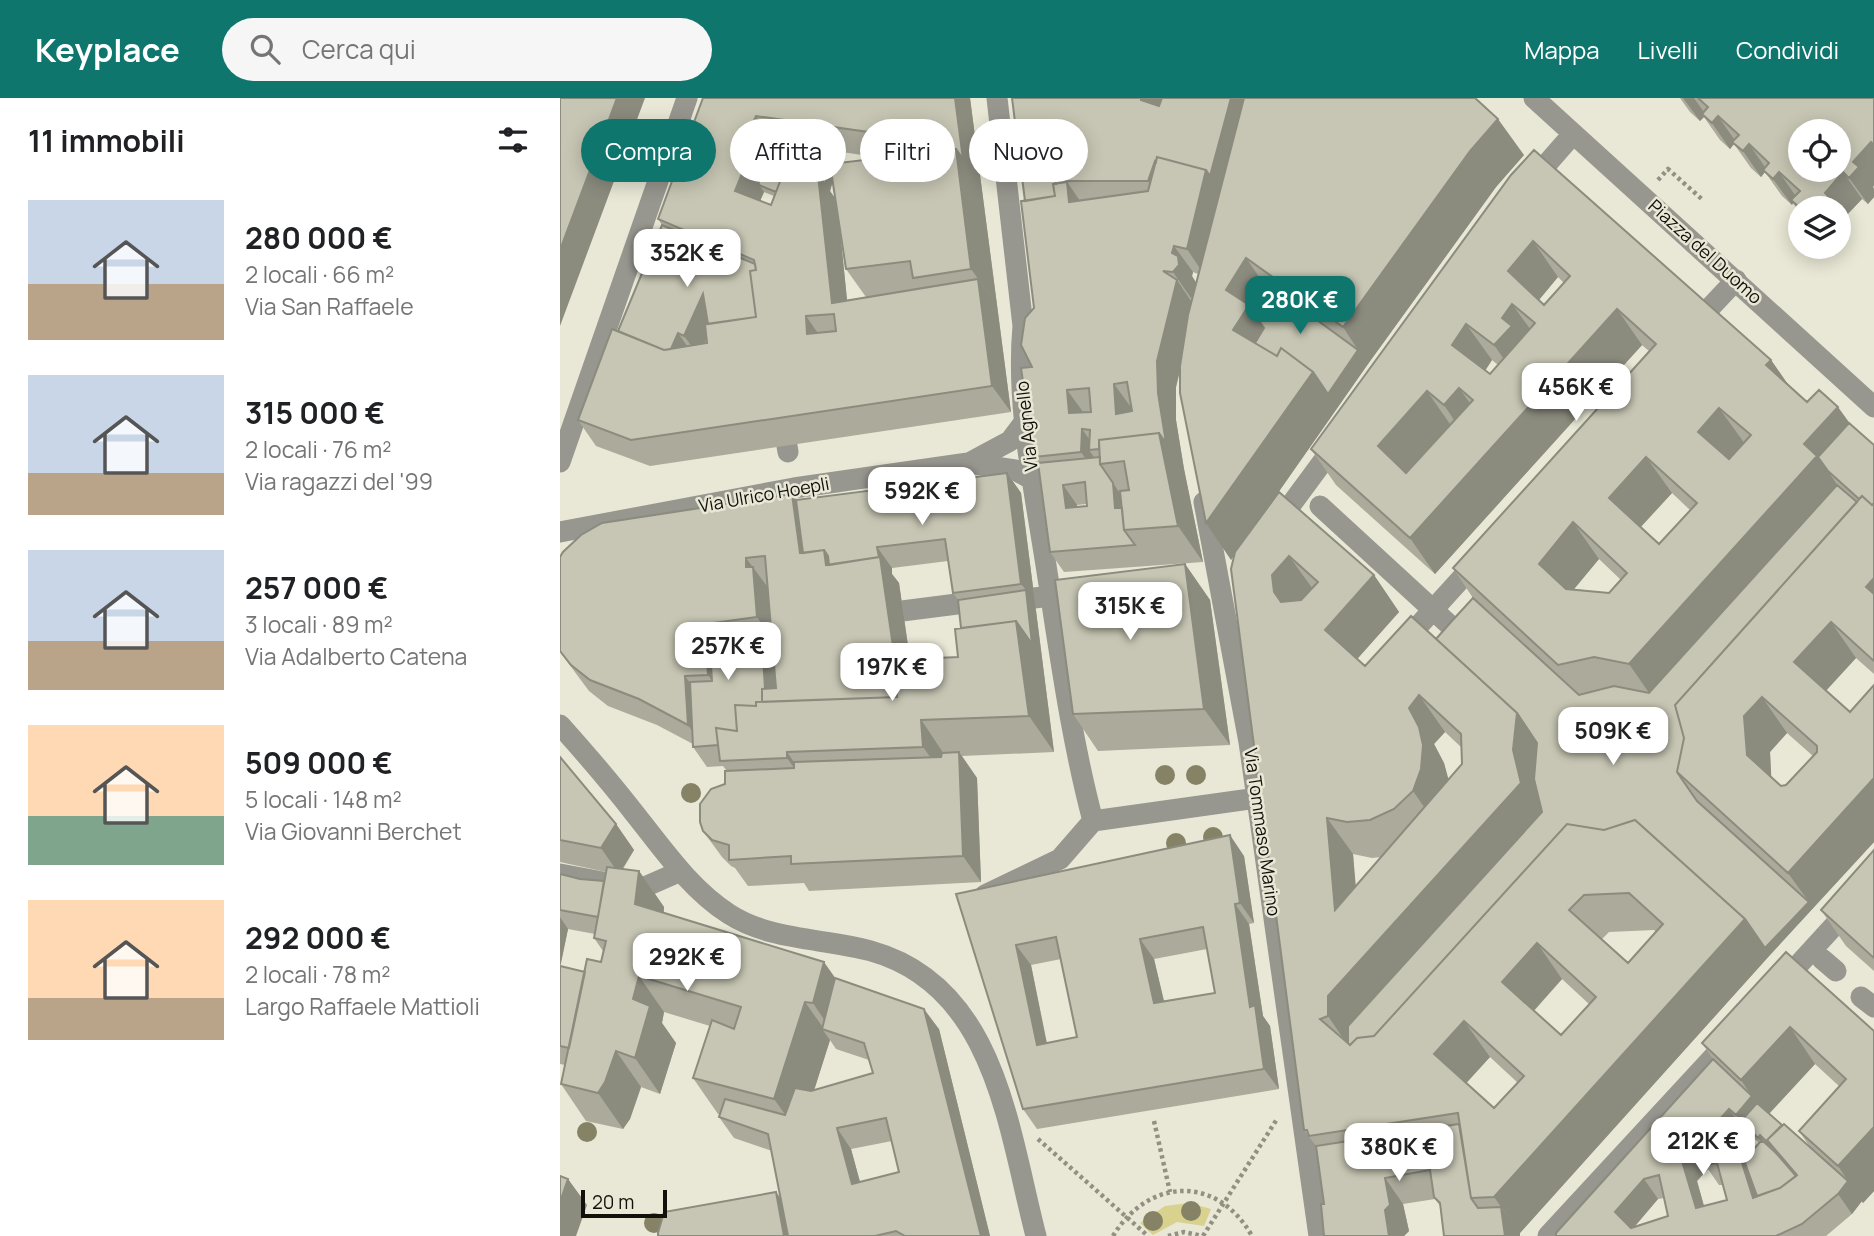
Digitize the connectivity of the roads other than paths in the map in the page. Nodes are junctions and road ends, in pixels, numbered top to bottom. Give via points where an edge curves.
1 (687, 98) edge
2 (997, 98) edge
3 (1534, 98) edge
4 (1573, 134) junction
5 (1519, 196) edge
6 (1033, 219) edge
7 (1010, 221) junction
8 (1736, 280) junction
9 (1704, 314) edge
10 (1874, 407) edge
11 (1025, 422) junction
12 (1350, 424) edge
13 (560, 462) edge
14 (968, 463) junction
15 (1033, 480) junction
16 (1200, 484) edge
17 (1320, 506) dead end
18 (560, 532) edge
19 (1496, 541) edge
20 (1263, 542) edge
21 (1229, 575) junction
22 (1193, 581) dead end
23 (1111, 589) edge
24 (1043, 597) junction
25 (965, 603) edge
26 (1433, 610) junction
27 (902, 611) dead end
28 (1455, 629) edge
29 (1386, 662) edge
30 (560, 725) edge
31 (1280, 795) edge
32 (1257, 798) junction
33 (1093, 821) junction
34 (681, 871) junction
35 (560, 874) edge
36 (1874, 882) edge
37 (967, 903) edge
38 (1765, 1001) edge
39 (1746, 1021) edge
40 (1323, 1109) edge
41 (1291, 1112) junction
42 (1036, 1236) edge
43 (1319, 1236) edge
44 (1548, 1236) edge

1 - 13 street
2 - 7 street, Via Agnello
3 - 4 street, Piazza del Duomo
4 - 5 street
4 - 8 street, Piazza del Duomo
6 - 7 street
7 - 11 street, Via Agnello via 1023,326 1020,361 1036,393
8 - 9 street
8 - 10 street, Piazza del Duomo
11 - 14 street, Via Ulrico Hoepli via 1010,441
11 - 15 street, Via Agnello
12 - 20 street
14 - 15 street, Via Ulrico Hoepli via 1015,470
14 - 18 street, Via Ulrico Hoepli via 794,488
15 - 24 street, Via Agnello
16 - 21 street, Via Tommaso Marino
17 - 26 street
19 - 26 street
21 - 22 street
21 - 32 street, Via Tommaso Marino via 1251,713
23 - 24 street
24 - 33 street, Via Agnello
25 - 27 street
26 - 28 street
26 - 29 street
30 - 34 street
31 - 32 street
32 - 33 street
32 - 41 street, Via Tommaso Marino via 1296,1087
33 - 37 street via 1060,859
34 - 35 street via 640,889
34 - 42 street via 707,898 747,925 894,958 934,982 965,1016 983,1045
36 - 38 street
39 - 44 street
40 - 41 street
41 - 43 street, Via Tommaso Marino

